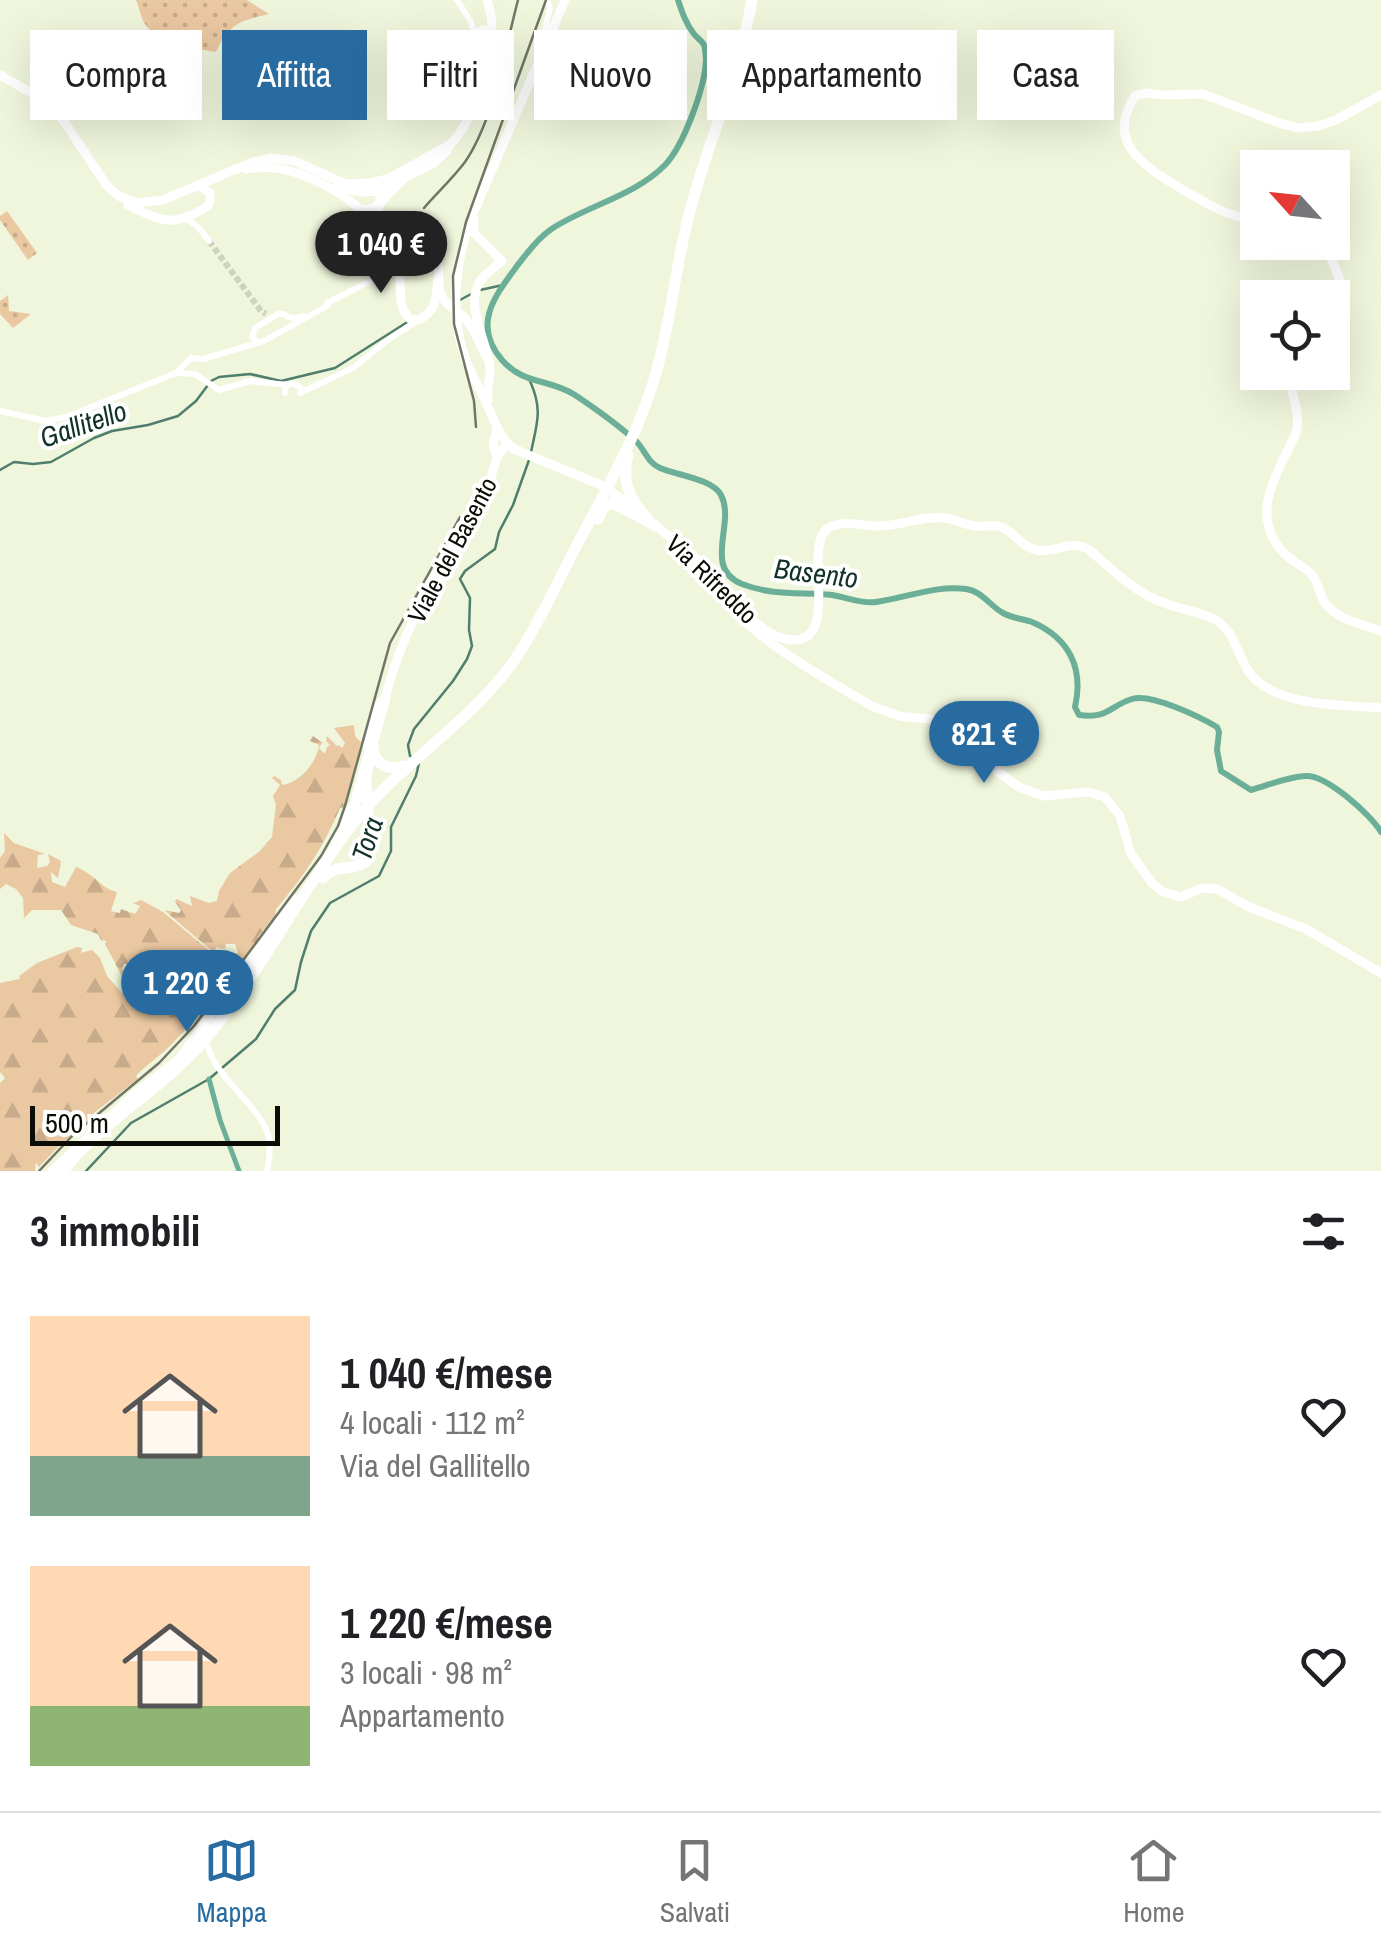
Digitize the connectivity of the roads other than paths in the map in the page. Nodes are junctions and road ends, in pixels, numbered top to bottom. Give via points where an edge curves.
1 (457, 0) edge
2 (547, 0) edge
3 (565, 0) edge
4 (754, 0) edge
5 (477, 30) edge
6 (545, 30) edge
7 (552, 30) edge
8 (534, 71) edge
9 (0, 77) edge
10 (1381, 95) edge
11 (466, 120) edge
12 (452, 143) junction
13 (245, 166) junction
14 (234, 171) junction
15 (220, 177) junction
16 (365, 183) junction
17 (196, 186) junction
18 (210, 193) junction
19 (163, 200) junction
20 (378, 204) junction
21 (358, 205) junction
22 (202, 210) junction
23 (1240, 216) edge
24 (182, 218) junction
25 (164, 220) junction
26 (200, 228) junction
27 (469, 234) junction
28 (209, 241) tunnel mouth
29 (389, 253) junction
30 (438, 280) junction
31 (329, 303) junction
32 (267, 316) junction
33 (460, 316) junction
34 (288, 317) junction
35 (422, 319) junction
36 (257, 326) junction
37 (287, 328) junction
38 (252, 334) junction
39 (258, 342) junction
40 (240, 346) junction
41 (482, 356) junction
42 (196, 368) junction
43 (472, 375) junction
44 (488, 377) junction
45 (1292, 390) edge
46 (488, 403) junction
47 (0, 411) edge
48 (504, 448) junction
49 (626, 453) junction
50 (612, 482) junction
51 (652, 522) junction
52 (576, 557) junction
53 (720, 586) junction
54 (1381, 631) edge
55 (385, 698) junction
56 (1381, 708) edge
57 (373, 742) junction
58 (369, 759) junction
59 (409, 766) junction
60 (369, 808) junction
61 (352, 831) junction
62 (339, 844) junction
63 (359, 866) junction
64 (302, 906) junction
65 (1381, 973) edge
66 (219, 1004) junction
67 (204, 1043) junction
68 (52, 1171) edge
69 (66, 1171) edge
70 (267, 1171) edge

1 - 5 street
2 - 6 street
3 - 7 main road
4 - 49 highway via 689,213 666,344
8 - 27 main road
9 - 19 main road via 57,112 112,192 136,203
9 - 25 main road via 54,115 109,194
10 - 23 main road via 1336,120 1299,128 1203,94 1143,92 1133,98 1124,133 1142,163
11 - 12 main road
12 - 13 main road via 364,194 290,165
12 - 16 main road via 390,178
12 - 20 main road
13 - 14 main road
13 - 16 main road via 283,158 341,182
14 - 15 main road
14 - 21 main road via 292,170
15 - 17 main road
15 - 18 main road
16 - 20 main road via 380,190
16 - 21 main road via 355,190
17 - 18 main road
17 - 19 main road
18 - 22 main road
19 - 25 main road via 158,211
20 - 21 main road via 371,210
20 - 30 main road via 384,233 435,257
21 - 29 main road
22 - 24 main road
22 - 26 street
24 - 25 main road
24 - 26 street
26 - 28 street
27 - 33 main road via 455,290
27 - 41 main road via 502,261 475,293
29 - 31 street via 376,278
29 - 35 main road via 399,272 400,306 414,321
30 - 33 main road via 443,299
30 - 35 main road via 436,304
31 - 34 street
31 - 37 street
32 - 34 street
32 - 36 street
32 - 36 street
33 - 35 main road via 445,311
33 - 41 main road
33 - 43 main road
34 - 37 street
35 - 42 street via 352,368 303,390 250,381 219,390
36 - 38 street
37 - 39 street
38 - 39 street
38 - 40 street
39 - 40 street
40 - 42 street
41 - 43 main road
41 - 44 main road
42 - 47 street via 66,417 46,421
43 - 44 main road
43 - 46 main road
44 - 46 main road
45 - 54 main road via 1298,423 1268,494 1271,533 1315,578 1329,608
46 - 48 main road, Viale del Basento
48 - 51 main road, Via Rifreddo via 614,492
48 - 55 main road, Viale del Basento via 484,499 411,627
49 - 50 highway
49 - 51 highway via 628,490
50 - 52 highway
50 - 59 highway via 516,658
51 - 52 highway via 611,503
51 - 53 main road, Via Rifreddo
52 - 59 highway via 507,676
53 - 56 main road, Via Rifreddo via 754,622 801,638 820,610 818,546 834,525 943,518 1002,527 1037,550 1083,546 1149,597 1216,620 1250,674 1277,693
53 - 65 main road via 748,625 872,706 972,725 988,742 997,771 1031,792 1105,797 1120,816 1130,854 1163,892 1181,897 1217,889
55 - 57 highway
55 - 66 main road, Viale del Basento via 335,843
57 - 58 highway
57 - 59 highway via 386,767
58 - 62 highway
58 - 63 highway via 370,850
59 - 60 highway
60 - 61 highway
60 - 62 highway
61 - 63 highway via 343,854
61 - 64 highway
62 - 67 highway
63 - 64 highway via 329,872
64 - 67 highway
66 - 68 main road, Viale del Basento via 179,1059
66 - 70 street via 205,1031 207,1049 267,1131
67 - 69 highway via 91,1140

